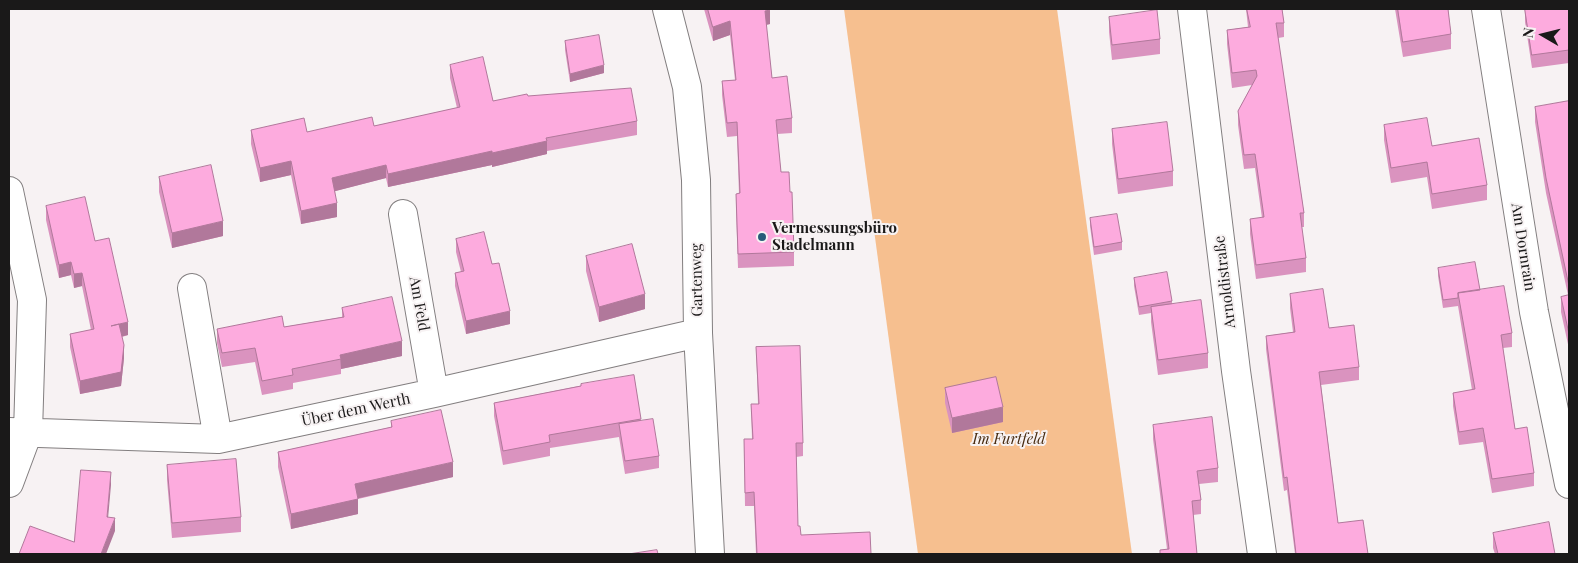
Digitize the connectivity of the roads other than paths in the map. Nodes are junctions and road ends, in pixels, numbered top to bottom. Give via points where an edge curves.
1 (667, 9) edge
2 (1192, 9) edge
3 (1486, 9) edge
4 (9, 191) edge
5 (403, 214) dead end
6 (192, 288) dead end
7 (698, 333) junction
8 (434, 394) junction
9 (18, 432) edge
10 (218, 439) junction
11 (9, 484) edge
12 (1569, 484) edge
13 (710, 554) edge
14 (1262, 554) edge

1 - 7 street, Gartenweg via 687,87 696,180
2 - 14 street, Arnoldistraße
3 - 12 street, Am Dornrain via 1534,312
4 - 9 street via 32,300
5 - 8 street, Am Feld
6 - 10 street
7 - 8 street, Über dem Werth
7 - 13 street, Gartenweg
8 - 10 street, Über dem Werth
9 - 10 street, Über dem Werth
9 - 11 street

